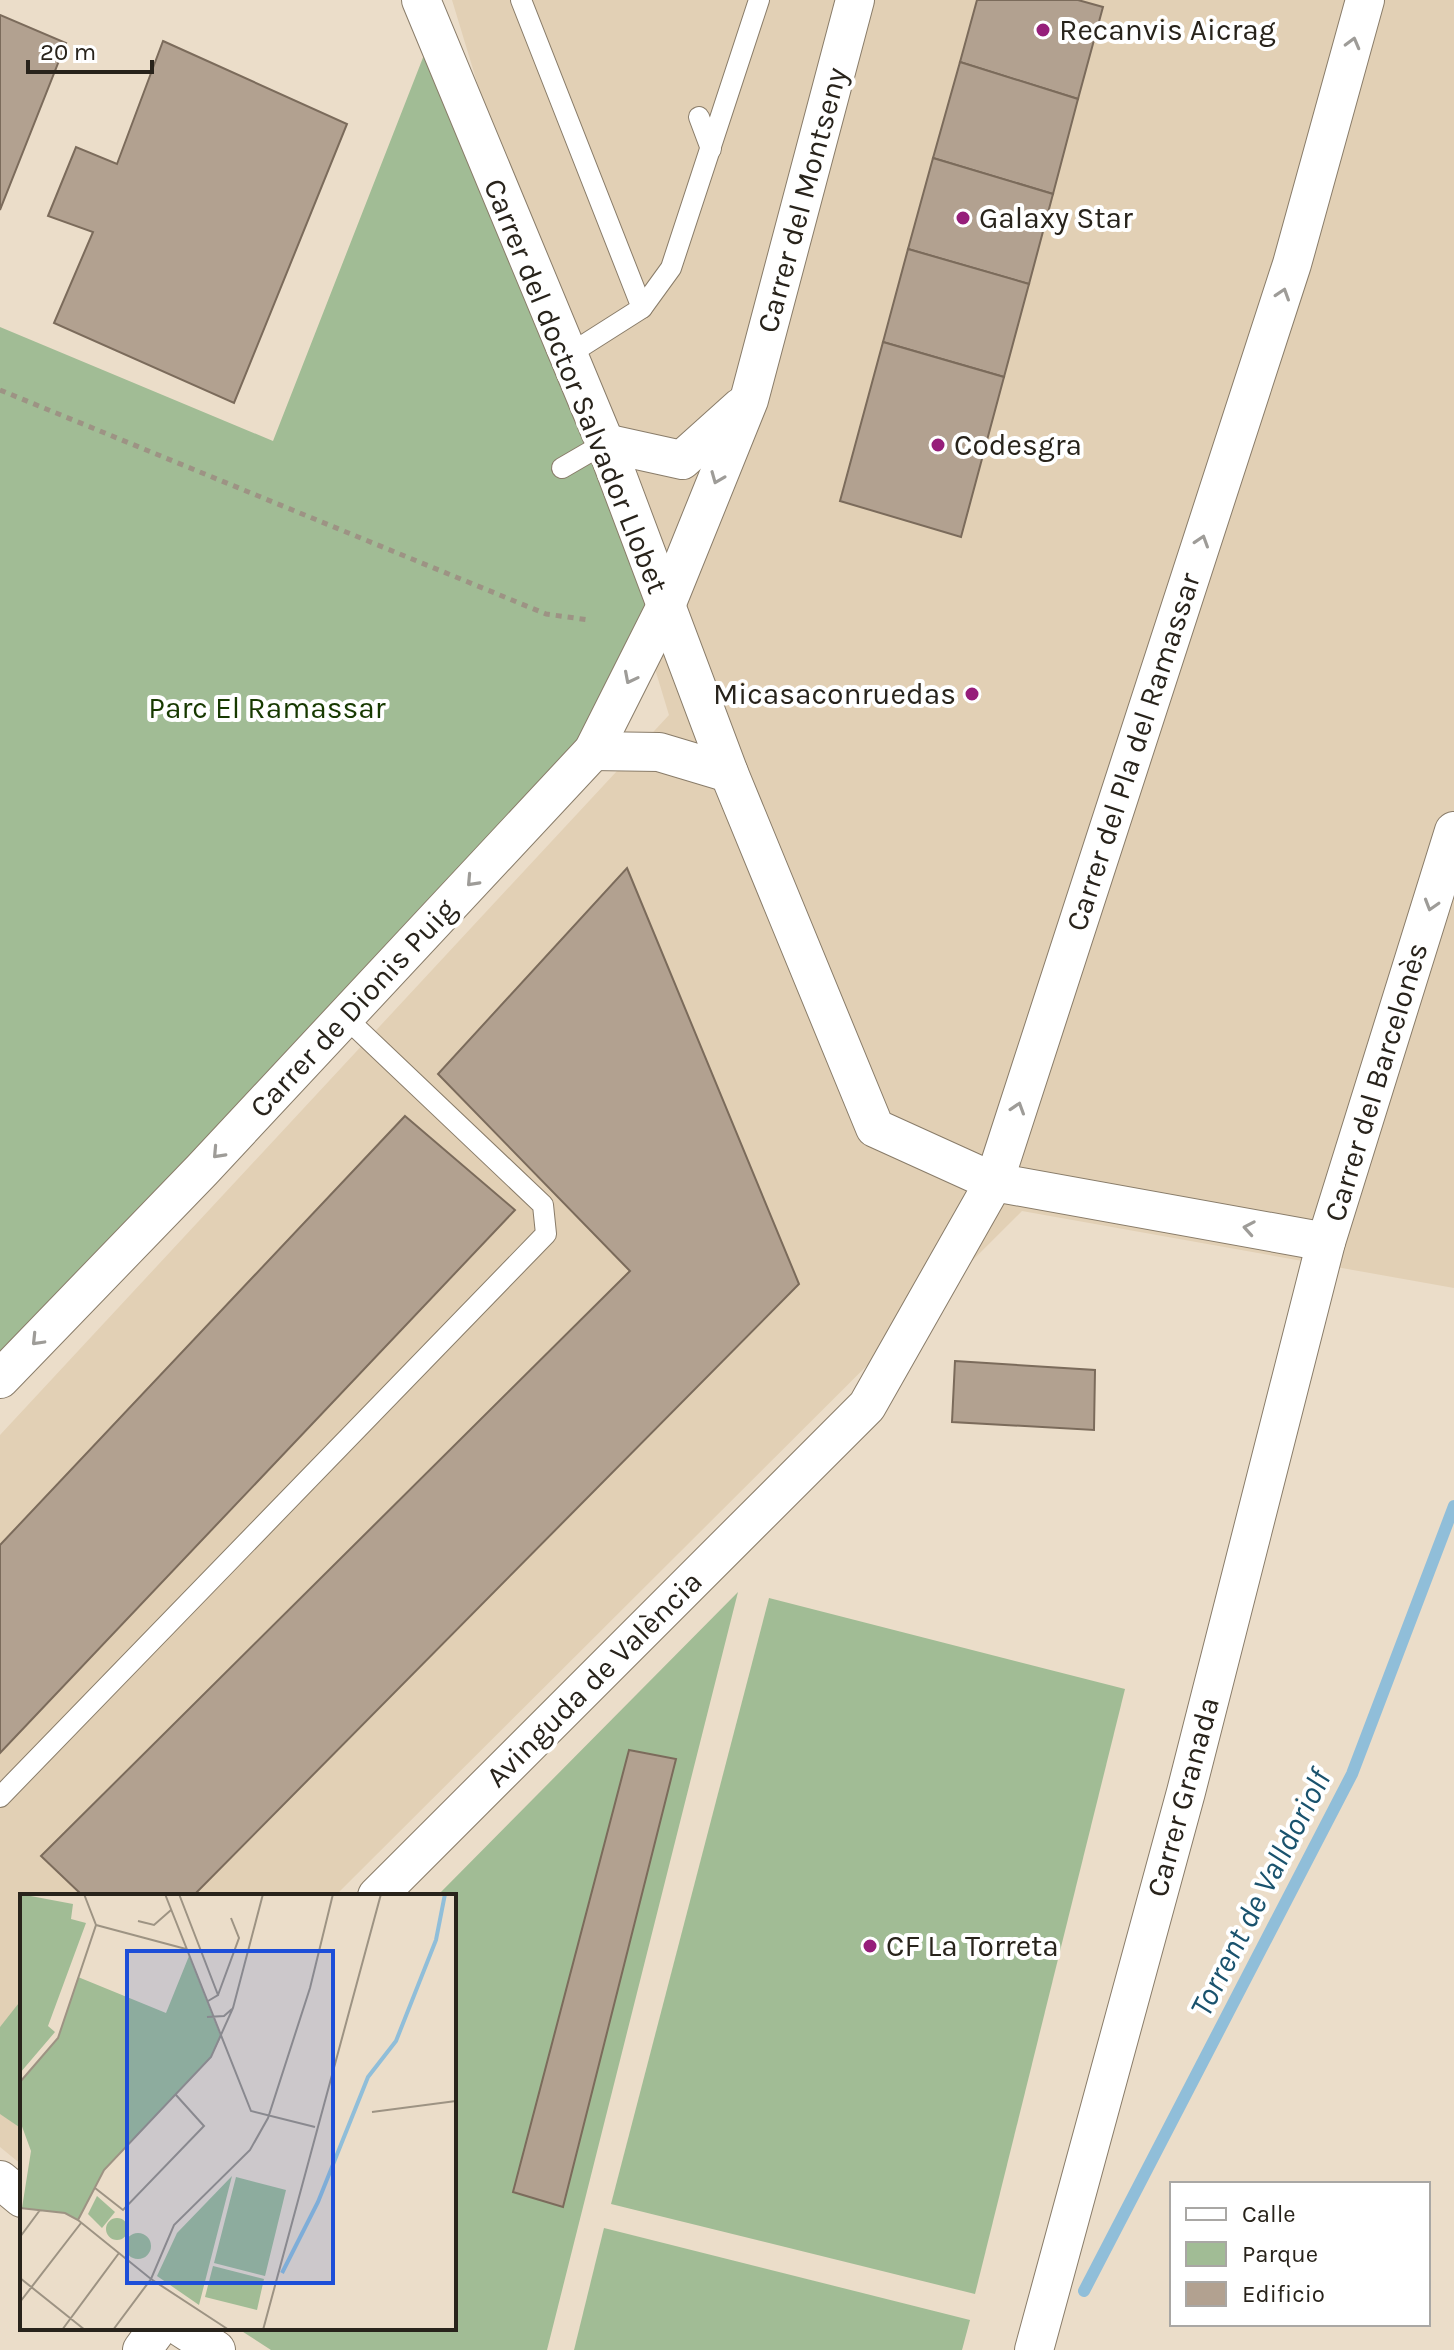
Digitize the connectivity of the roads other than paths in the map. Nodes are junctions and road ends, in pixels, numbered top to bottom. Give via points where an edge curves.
1 (421, 0) edge
2 (521, 0) edge
3 (855, 0) edge
4 (1365, 0) edge
5 (756, 3) edge
6 (699, 117) dead end
7 (711, 149) junction
8 (642, 308) junction
9 (568, 355) junction
10 (749, 400) junction
11 (605, 443) junction
12 (562, 468) dead end
13 (665, 608) junction
14 (593, 751) junction
15 (729, 773) junction
16 (1454, 831) edge
17 (345, 1017) junction
18 (994, 1182) junction
19 (1326, 1242) junction
20 (0, 1379) edge
21 (812, 1461) joint
22 (0, 1797) edge
23 (379, 1894) edge
24 (0, 2180) edge
25 (20, 2196) edge
26 (157, 2330) edge
27 (185, 2330) edge
28 (142, 2350) edge
29 (216, 2350) edge
30 (1034, 2350) edge

1 - 9 street, Carrer del doctor Salvador Llobet
2 - 8 lane
3 - 10 street, Carrer del Montseny
18 -> 4 street, Carrer del Pla del Ramassar via 1292,264
5 - 7 lane
6 - 7 lane
7 - 8 lane via 671,268
8 - 9 lane
9 - 11 street, Carrer del doctor Salvador Llobet
10 - 11 street via 682,460
10 -> 13 street, Carrer del Montseny
11 - 12 lane
11 - 13 street, Carrer del doctor Salvador Llobet
13 -> 14 street, Carrer de Dionis Puig
13 - 15 street, Carrer del doctor Salvador Llobet
14 - 15 street via 659,752
14 -> 17 street, Carrer de Dionis Puig
15 - 18 street, Carrer del doctor Salvador Llobet via 875,1128
16 -> 19 street, Carrer del Barcelonès
17 -> 20 street, Carrer de Dionis Puig
17 - 22 lane via 543,1205 546,1234
19 -> 18 street
18 - 21 street, Carrer del Pla del Ramassar via 867,1406
19 - 30 street, Carrer Granada via 1186,1792
21 - 23 street, Avinguda de València
24 - 25 street
26 - 28 street
27 - 29 street

